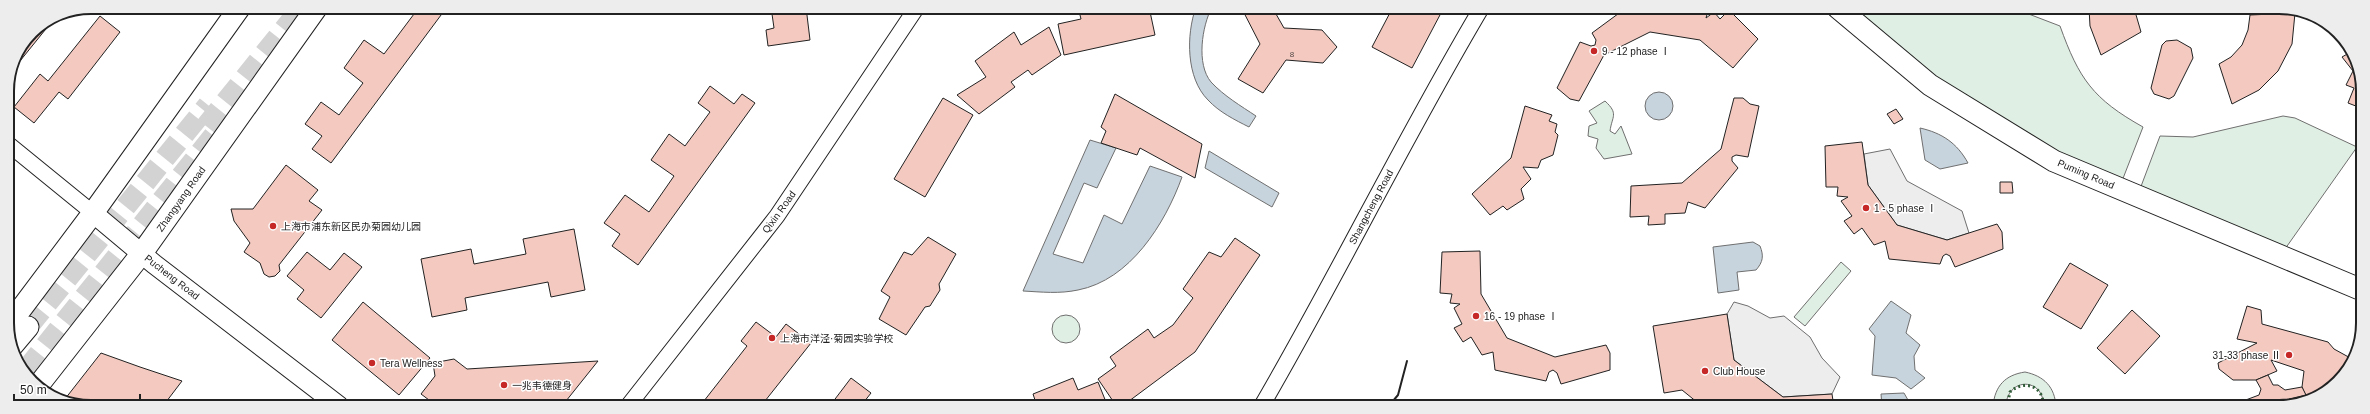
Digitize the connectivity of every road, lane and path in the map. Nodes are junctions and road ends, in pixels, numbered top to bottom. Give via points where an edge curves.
1 (235, 14) edge
2 (313, 14) edge
3 (912, 14) edge
4 (1478, 14) edge
5 (1845, 14) edge
6 (14, 149) edge
7 (93, 213) junction
8 (142, 253) junction
9 (2356, 287) edge
10 (18, 326) edge
11 (15, 336) edge
12 (56, 347) dead end
13 (35, 375) edge
14 (41, 382) edge
15 (330, 400) edge
16 (633, 400) edge
17 (1265, 400) edge

1 - 7 main road
2 - 8 main road, Zhangyang Road
3 - 16 street, Qixin Road via 777,216
4 - 17 street, Shangcheng Road via 1441,76 1300,341
5 - 9 main road, Puming Road via 1930,85 2054,161
6 - 7 street, Pucheng Road
7 - 8 street, Pucheng Road
7 - 10 main road
8 - 14 main road, Zhangyang Road
8 - 15 street, Pucheng Road
10 - 11 main road
12 - 13 main road

